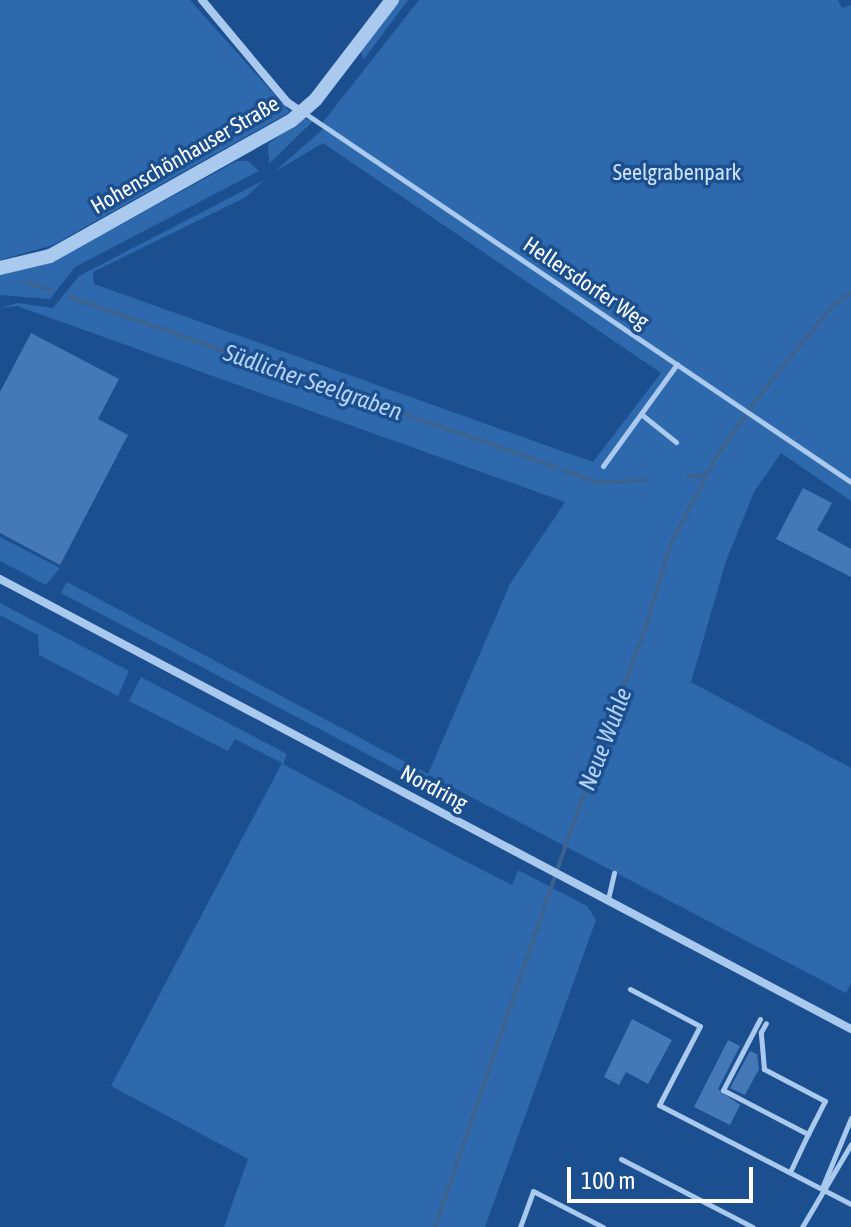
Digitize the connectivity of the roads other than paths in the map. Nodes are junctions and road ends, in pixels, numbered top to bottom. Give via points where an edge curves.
1 (202, 0) edge
2 (392, 0) edge
3 (302, 112) junction
4 (0, 268) edge
5 (677, 364) junction
6 (641, 414) junction
7 (676, 442) dead end
8 (603, 466) dead end
9 (851, 482) edge
10 (0, 579) edge
11 (614, 873) dead end
12 (608, 899) junction
13 (630, 989) dead end
14 (760, 1019) dead end
15 (766, 1023) dead end
16 (851, 1029) edge
17 (851, 1118) edge
18 (808, 1134) junction
19 (851, 1144) edge
20 (621, 1159) dead end
21 (790, 1172) junction
22 (822, 1189) junction
23 (851, 1204) edge
24 (520, 1227) edge
25 (603, 1227) edge
26 (753, 1227) edge
27 (802, 1227) edge

1 - 3 street via 287,102
2 - 3 street, Hohenschönhauser Straße
3 - 4 street, Hohenschönhauser Straße via 214,168 50,256
3 - 5 lane, Hellersdorfer Weg
5 - 6 lane
5 - 9 lane, Hellersdorfer Weg
6 - 7 lane
6 - 8 lane
10 - 12 street, Nordring
11 - 12 lane
12 - 16 street, Nordring
13 - 21 lane via 700,1026 659,1105
14 - 18 lane via 723,1090
15 - 18 lane via 761,1032 764,1069 825,1101
17 - 22 lane via 825,1169
18 - 21 lane
19 - 22 lane
20 - 26 lane
21 - 22 lane
22 - 23 lane
22 - 27 lane
24 - 25 lane via 533,1191

